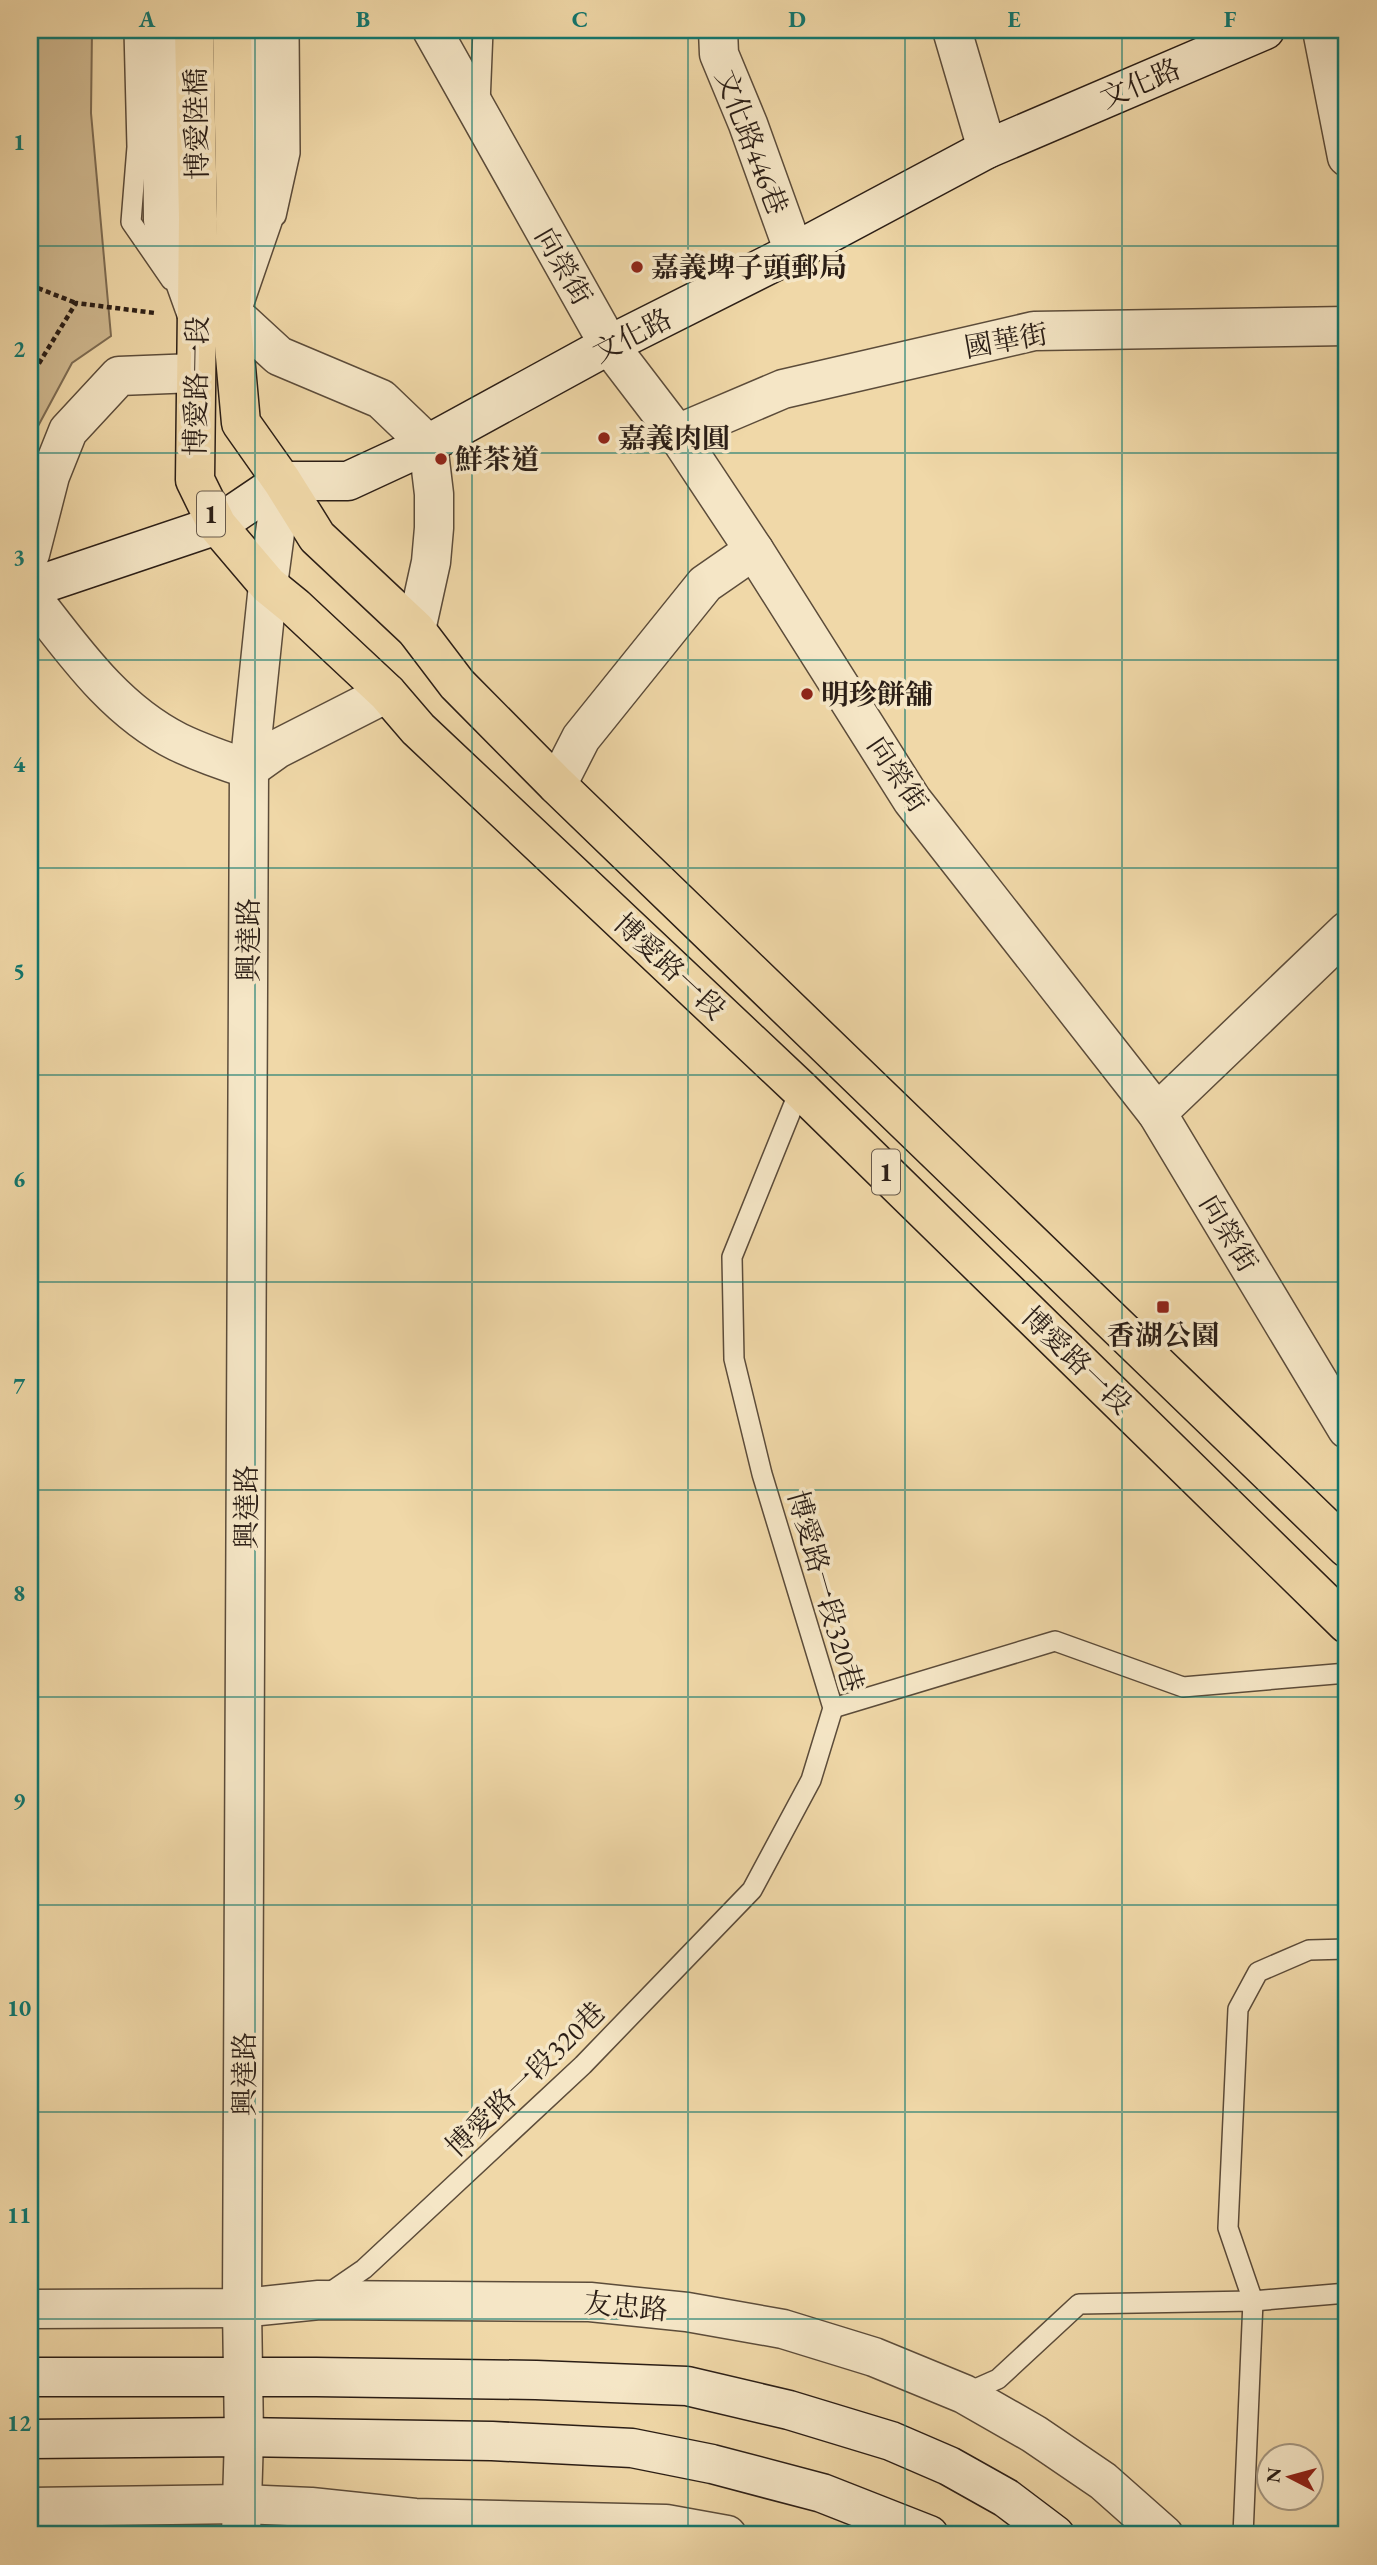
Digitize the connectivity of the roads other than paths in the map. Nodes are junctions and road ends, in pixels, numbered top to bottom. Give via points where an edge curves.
1 (134, 30) edge
2 (161, 30) edge
3 (194, 30) edge
4 (232, 30) edge
5 (263, 30) edge
6 (289, 30) edge
7 (432, 30) edge
8 (483, 30) edge
9 (718, 30) edge
10 (952, 30) edge
11 (1265, 30) edge
12 (1322, 30) edge
13 (479, 115) junction
14 (987, 149) junction
15 (1347, 157) edge
16 (250, 218) junction
17 (181, 219) junction
18 (794, 253) junction
19 (215, 315) junction
20 (1347, 326) edge
21 (609, 345) junction
22 (195, 373) junction
23 (677, 434) junction
24 (428, 444) junction
25 (282, 481) junction
26 (217, 525) junction
27 (754, 550) junction
28 (30, 554) edge
29 (268, 585) junction
30 (30, 588) edge
31 (30, 595) edge
32 (416, 629) junction
33 (387, 693) junction
34 (248, 769) junction
35 (557, 785) junction
36 (1347, 931) edge
37 (800, 1089) junction
38 (1157, 1113) junction
39 (1347, 1429) edge
40 (1347, 1548) edge
41 (1347, 1624) edge
42 (1347, 1673) edge
43 (833, 1708) junction
44 (1347, 1949) edge
45 (1347, 2293) edge
46 (319, 2300) junction
47 (1253, 2301) junction
48 (242, 2308) junction
49 (30, 2309) edge
50 (242, 2376) junction
51 (30, 2377) edge
52 (964, 2394) junction
53 (244, 2437) junction
54 (30, 2440) edge
55 (30, 2507) edge
56 (242, 2519) edge
57 (665, 2530) edge
58 (727, 2535) edge
59 (929, 2535) edge
60 (1055, 2535) edge
61 (1164, 2535) edge
62 (1243, 2535) edge

1 - 19 lane via 136,147 131,222
2 - 17 street
3 - 17 main road, 博愛陸橋 / 1
4 - 16 main road, 博愛陸橋 / 1
5 - 16 street
6 - 19 lane via 290,153 283,191 272,232
7 - 13 street, 向榮街
8 - 13 lane
9 - 18 street, 文化路446巷 via 719,54
10 - 14 street
11 - 14 street, 文化路
12 - 15 street
13 - 21 street, 向榮街
14 - 18 street, 文化路
16 - 19 main road, 博愛路一段 / 1
17 - 19 main road, 博愛路一段 / 1
18 - 21 street, 文化路
19 - 22 main road, 博愛路一段 / 1
19 - 24 street via 279,356 381,399
19 - 25 main road, 博愛路一段 / 1 via 241,423
20 - 23 street, 國華街 via 1034,331 783,389
21 - 23 street, 向榮街
21 - 24 street, 文化路
22 - 26 main road, 博愛路一段 / 1 via 195,480
22 - 28 street via 119,376 68,431 50,476
23 - 27 street, 向榮街
24 - 25 street, 文化路 via 348,481
24 - 32 street via 434,528
25 - 26 street
25 - 29 street, 興達路
25 - 32 main road, 博愛路一段 / 1 via 317,537
26 - 29 main road, 博愛路一段 / 1
26 - 30 street
27 - 35 street via 705,584 581,738
27 - 38 street, 向榮街 via 912,800
29 - 33 main road, 博愛路一段 / 1
29 - 34 street, 興達路
31 - 34 street via 99,681 143,720 176,741
32 - 35 main road, 博愛路一段 / 1 via 457,684
33 - 34 street via 277,749
33 - 37 main road, 博愛路一段 / 1 via 418,729
34 - 48 street, 興達路
35 - 40 main road, 博愛路一段 / 1
36 - 38 street
37 - 41 main road, 博愛路一段 / 1
37 - 43 lane, 博愛路一段320巷 via 733,1257 734,1359 762,1475
38 - 39 street, 向榮街
42 - 43 lane via 1183,1687 1055,1641
43 - 46 lane, 博愛路一段320巷 via 811,1780 752,1890 583,2065 364,2269
44 - 47 lane via 1309,1950 1258,1972 1238,2009 1228,2228
45 - 47 lane
46 - 48 street, 友忠路
46 - 52 street, 友忠路 via 590,2302 687,2312 783,2329 874,2357
47 - 52 lane via 1079,2304 998,2379
47 - 62 lane
48 - 49 street, 友忠路
48 - 50 street, 興達路
50 - 51 street
50 - 53 street, 興達路
50 - 60 street via 687,2386 891,2441 1006,2498
52 - 61 street, 友忠路 via 1103,2481
53 - 54 street
53 - 56 street, 興達路
53 - 59 street via 632,2448 822,2493
55 - 56 street
56 - 57 street via 311,2507 415,2518
57 - 58 street

